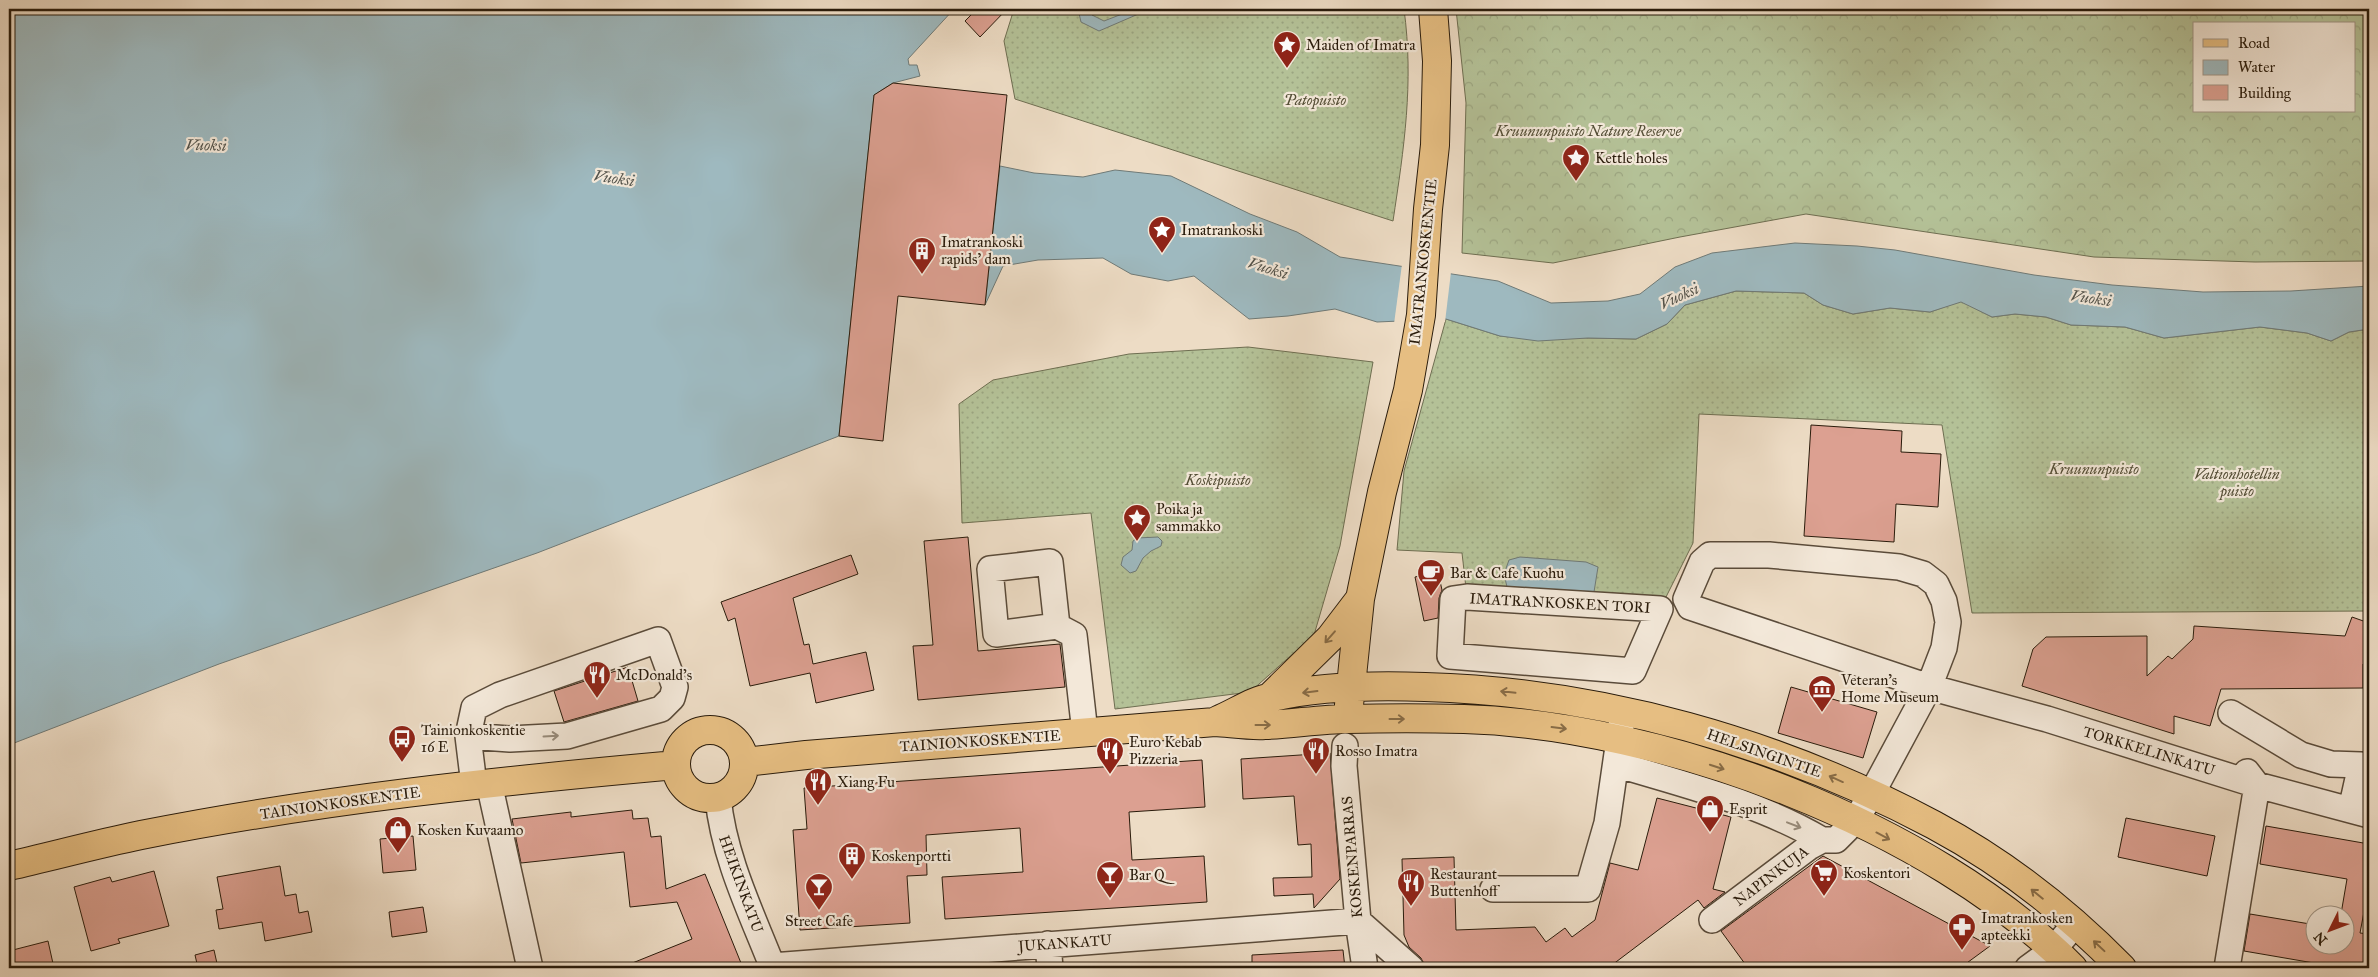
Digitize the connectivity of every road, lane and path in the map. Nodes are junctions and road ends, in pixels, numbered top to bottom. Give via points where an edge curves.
1 (1432, 9) edge
2 (1360, 599) junction
3 (1057, 626) dead end
4 (1633, 671) joint
5 (1350, 687) junction
6 (1929, 688) junction
7 (1270, 697) junction
8 (1624, 710) junction
9 (2231, 713) dead end
10 (1348, 719) junction
11 (1215, 722) junction
12 (1085, 733) junction
13 (468, 736) junction
14 (1345, 746) dead end
15 (1617, 752) junction
16 (745, 762) junction
17 (676, 765) junction
18 (482, 784) junction
19 (2258, 785) junction
20 (1871, 794) junction
21 (718, 798) junction
22 (2360, 812) edge
23 (1855, 821) junction
24 (1822, 840) junction
25 (9, 866) edge
26 (1493, 888) dead end
27 (1712, 920) dead end
28 (1358, 921) junction
29 (2075, 924) junction
30 (2054, 949) junction
31 (1049, 956) edge
32 (772, 967) edge
33 (530, 968) edge
34 (1365, 968) edge
35 (1411, 968) edge
36 (2028, 968) edge
37 (2073, 968) edge
38 (2122, 968) edge
39 (2227, 968) edge

1 - 2 main road, IMATRANKOSKENTIE via 1437,61 1435,144 1421,315 1408,390 1382,492
2 - 5 main road, IMATRANKOSKENTIE
2 -> 7 main road, IMATRANKOSKENTIE via 1330,638
3 - 12 street via 1074,634
4 - 4 street, IMATRANKOSKEN TORI via 1660,609 1494,597 1453,599 1450,656
5 -> 7 main road, TAINIONKOSKENTIE
8 -> 5 main road, HELSINGINTIE via 1580,701 1471,688
5 - 10 main road, IMATRANKOSKENTIE
6 - 6 street, TORKKELINKATU via 1690,607 1686,599 1702,562 1710,556 1769,554 1899,567 1923,574 1936,584 1944,601 1948,622 1944,648
6 - 19 street, TORKKELINKATU via 2047,719
6 - 20 street
7 - 11 main road, TAINIONKOSKENTIE
8 - 15 street
20 -> 8 main road, HELSINGINTIE via 1762,750
9 - 22 street via 2301,755 2331,764 2360,765
11 -> 10 main road, TAINIONKOSKENTIE via 1264,725
10 -> 15 main road, HELSINGINTIE via 1465,720 1577,730
11 - 12 main road, TAINIONKOSKENTIE
12 - 16 main road, TAINIONKOSKENTIE
13 -> 13 street via 510,739 567,736 661,709 672,698 675,686 658,640 500,695 474,708
13 - 18 street
14 - 28 street, KOSKENPARRAS
15 -> 23 main road, HELSINGINTIE via 1742,775 1815,802
15 -> 24 street via 1802,828
15 - 26 street via 1607,823 1588,889
16 - 17 main road via 742,748 734,738 722,731 709,729 696,732 685,740 678,752
16 - 21 main road via 744,774 738,785
17 - 18 main road, TAINIONKOSKENTIE
17 - 21 main road via 684,787 706,798
18 - 25 main road, TAINIONKOSKENTIE via 306,807 141,835
18 - 33 street
19 - 22 street, TORKKELINKATU
19 - 39 street
20 - 23 street
29 -> 20 main road, HELSINGINTIE via 2026,885 1965,844
21 - 32 street, HEIKINKATU via 721,827 732,866
23 - 24 street, NAPINKUJA via 1836,840
23 -> 30 main road, HELSINGINTIE via 1922,856 2008,910
24 - 27 street, NAPINKUJA via 1809,846
28 - 31 street, JUKANKATU via 1274,927
28 - 34 street, KOSKENPARRAS
28 - 35 street
29 - 30 street
38 -> 29 main road, HELSINGINTIE
30 - 36 street
30 - 37 main road, HELSINGINTIE
31 - 32 street, JUKANKATU

